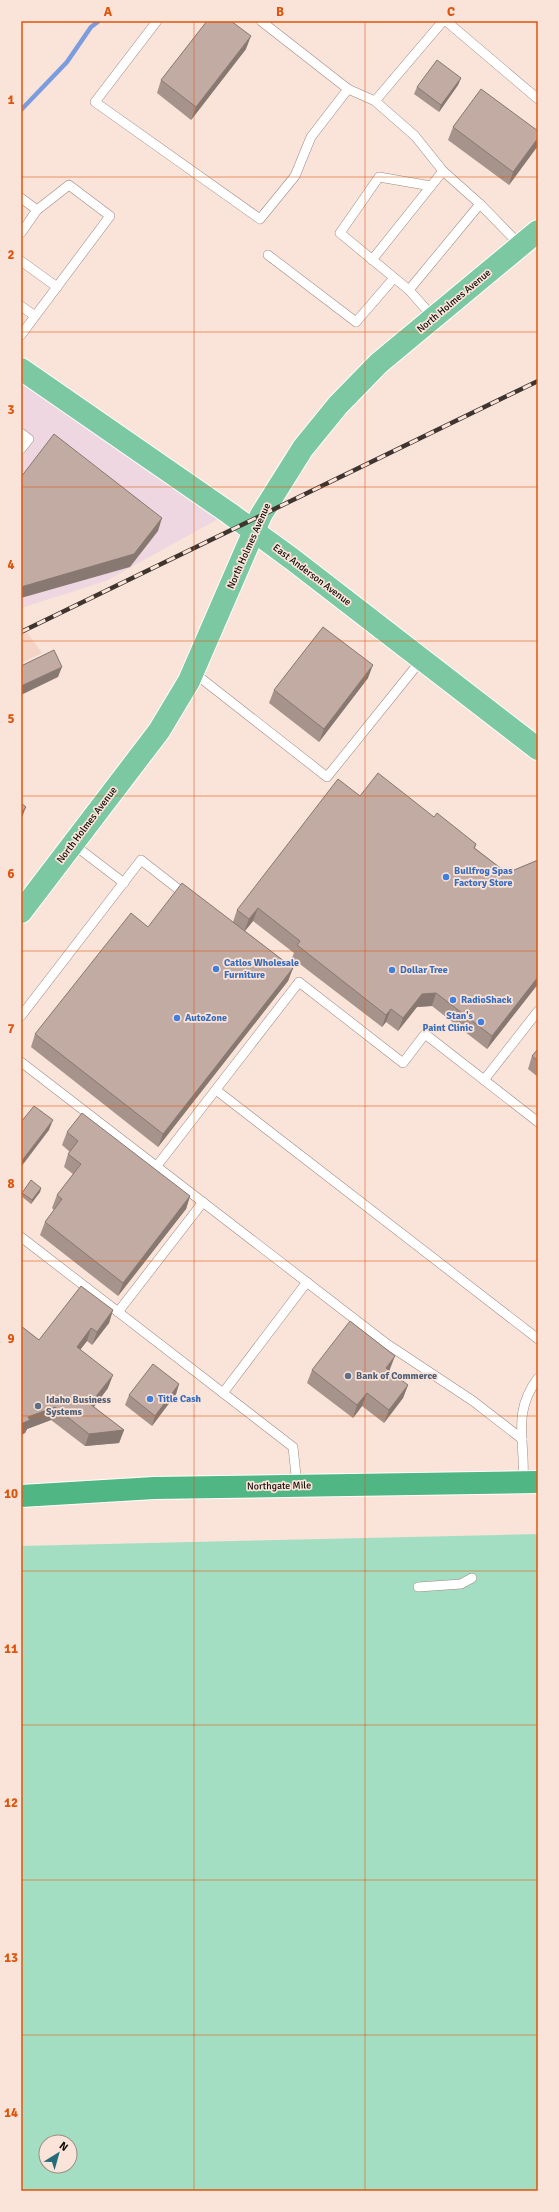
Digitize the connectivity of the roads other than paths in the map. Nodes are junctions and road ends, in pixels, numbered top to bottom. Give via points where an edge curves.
1 (157, 21) edge
2 (261, 21) edge
3 (443, 21) edge
4 (446, 21) edge
5 (348, 89) junction
6 (538, 98) edge
7 (375, 101) junction
8 (443, 171) junction
9 (431, 186) junction
10 (21, 198) edge
11 (480, 204) junction
12 (37, 210) junction
13 (538, 231) edge
14 (21, 233) edge
15 (521, 246) junction
16 (268, 256) dead end
17 (372, 260) junction
18 (21, 261) edge
19 (394, 278) junction
20 (57, 287) junction
21 (409, 290) junction
22 (21, 306) edge
23 (35, 316) junction
24 (434, 317) junction
25 (21, 335) edge
26 (21, 369) edge
27 (21, 433) edge
28 (21, 450) edge
29 (254, 531) junction
30 (422, 659) junction
31 (193, 672) junction
32 (538, 749) edge
33 (73, 844) junction
34 (124, 883) junction
35 (196, 902) edge
36 (21, 912) edge
37 (538, 1011) edge
38 (21, 1016) edge
39 (21, 1062) edge
40 (484, 1080) junction
41 (216, 1090) junction
42 (538, 1122) edge
43 (156, 1167) junction
44 (203, 1202) junction
45 (21, 1238) edge
46 (307, 1282) junction
47 (118, 1312) junction
48 (538, 1339) edge
49 (538, 1378) edge
50 (223, 1393) junction
51 (522, 1439) junction
52 (530, 1482) edge
53 (297, 1485) junction
54 (21, 1496) edge
55 (472, 1578) dead end
56 (418, 1587) dead end

1 - 5 lane via 95,102 260,219 295,176 311,138
2 - 5 lane
3 - 7 lane
4 - 6 lane
5 - 7 lane
7 - 8 lane via 415,136
8 - 9 lane
8 - 11 lane
9 - 17 lane
9 - 17 lane via 379,177 340,233
10 - 12 lane
11 - 15 lane
11 - 21 lane
12 - 14 lane
12 - 20 lane via 69,185 110,216
13 - 15 main road, North Holmes Avenue
15 - 24 main road, North Holmes Avenue
16 - 19 lane via 356,322
17 - 19 lane
18 - 20 lane
19 - 21 lane
20 - 23 lane
21 - 24 lane
22 - 23 lane
23 - 25 lane
24 - 29 main road, North Holmes Avenue via 379,363 338,405 303,448 260,515
26 - 29 main road, East Anderson Avenue
27 - 28 lane via 29,439
29 - 30 main road, East Anderson Avenue
29 - 31 main road, North Holmes Avenue
30 - 31 lane via 327,777
30 - 32 main road, East Anderson Avenue
31 - 33 main road, North Holmes Avenue via 159,731
33 - 34 lane
33 - 36 main road, North Holmes Avenue
34 - 35 lane via 141,860
34 - 38 lane
37 - 40 lane
39 - 43 lane
40 - 41 lane via 425,1034 403,1063 296,980
40 - 42 lane
41 - 43 lane
41 - 48 lane
43 - 44 lane
44 - 46 lane
44 - 47 lane
45 - 47 lane
46 - 50 lane
46 - 51 lane via 386,1344 473,1401
47 - 50 lane
49 - 51 lane via 529,1391 522,1409
50 - 53 lane via 293,1447
51 - 52 lane
52 - 53 highway, Northgate Mile
53 - 54 highway, Northgate Mile via 154,1488
55 - 56 lane via 461,1584

